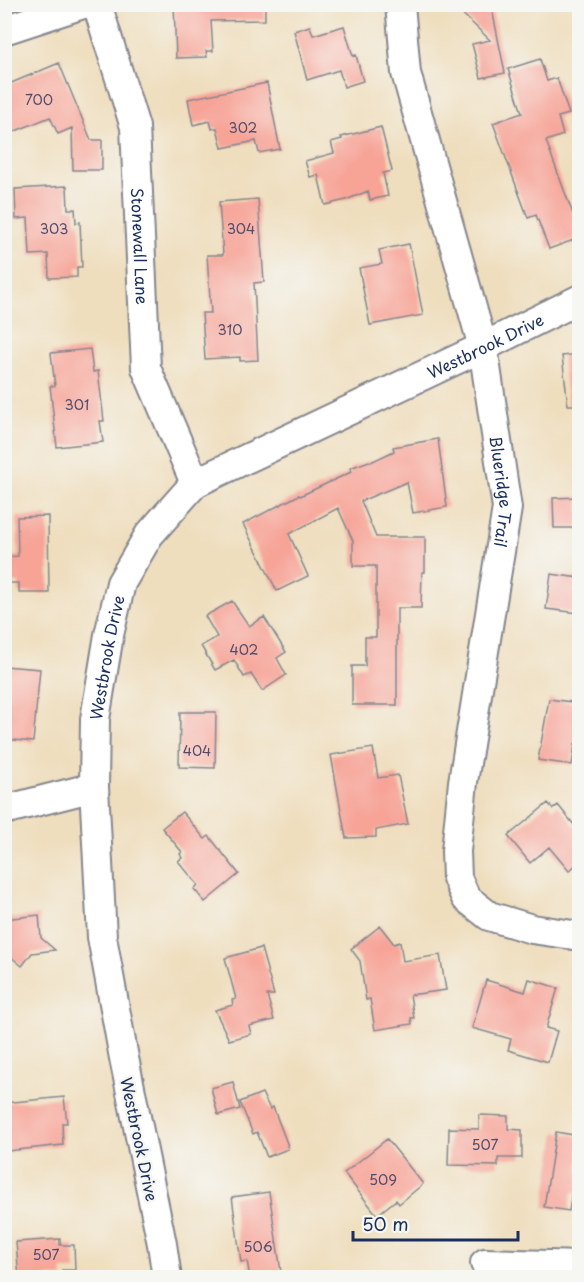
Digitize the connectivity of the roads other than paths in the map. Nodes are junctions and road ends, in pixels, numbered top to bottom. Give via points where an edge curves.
1 (83, 4) edge
2 (98, 4) edge
3 (400, 4) edge
4 (4, 30) edge
5 (579, 299) edge
6 (483, 347) junction
7 (195, 483) junction
8 (94, 787) junction
9 (4, 810) edge
10 (579, 936) edge
11 (485, 1263) dead end
12 (579, 1266) edge
13 (167, 1278) edge

1 - 4 street
2 - 7 street, Stonewall Lane via 135,127 146,368
3 - 6 street, Blueridge Trail via 406,73
5 - 6 street, Westbrook Drive
6 - 7 street, Westbrook Drive
6 - 10 street, Blueridge Trail via 507,508 463,782 457,878 466,898 489,916 532,930
7 - 8 street, Westbrook Drive via 149,535 121,583 95,718
8 - 9 street
8 - 13 street, Westbrook Drive via 102,938
11 - 12 street

